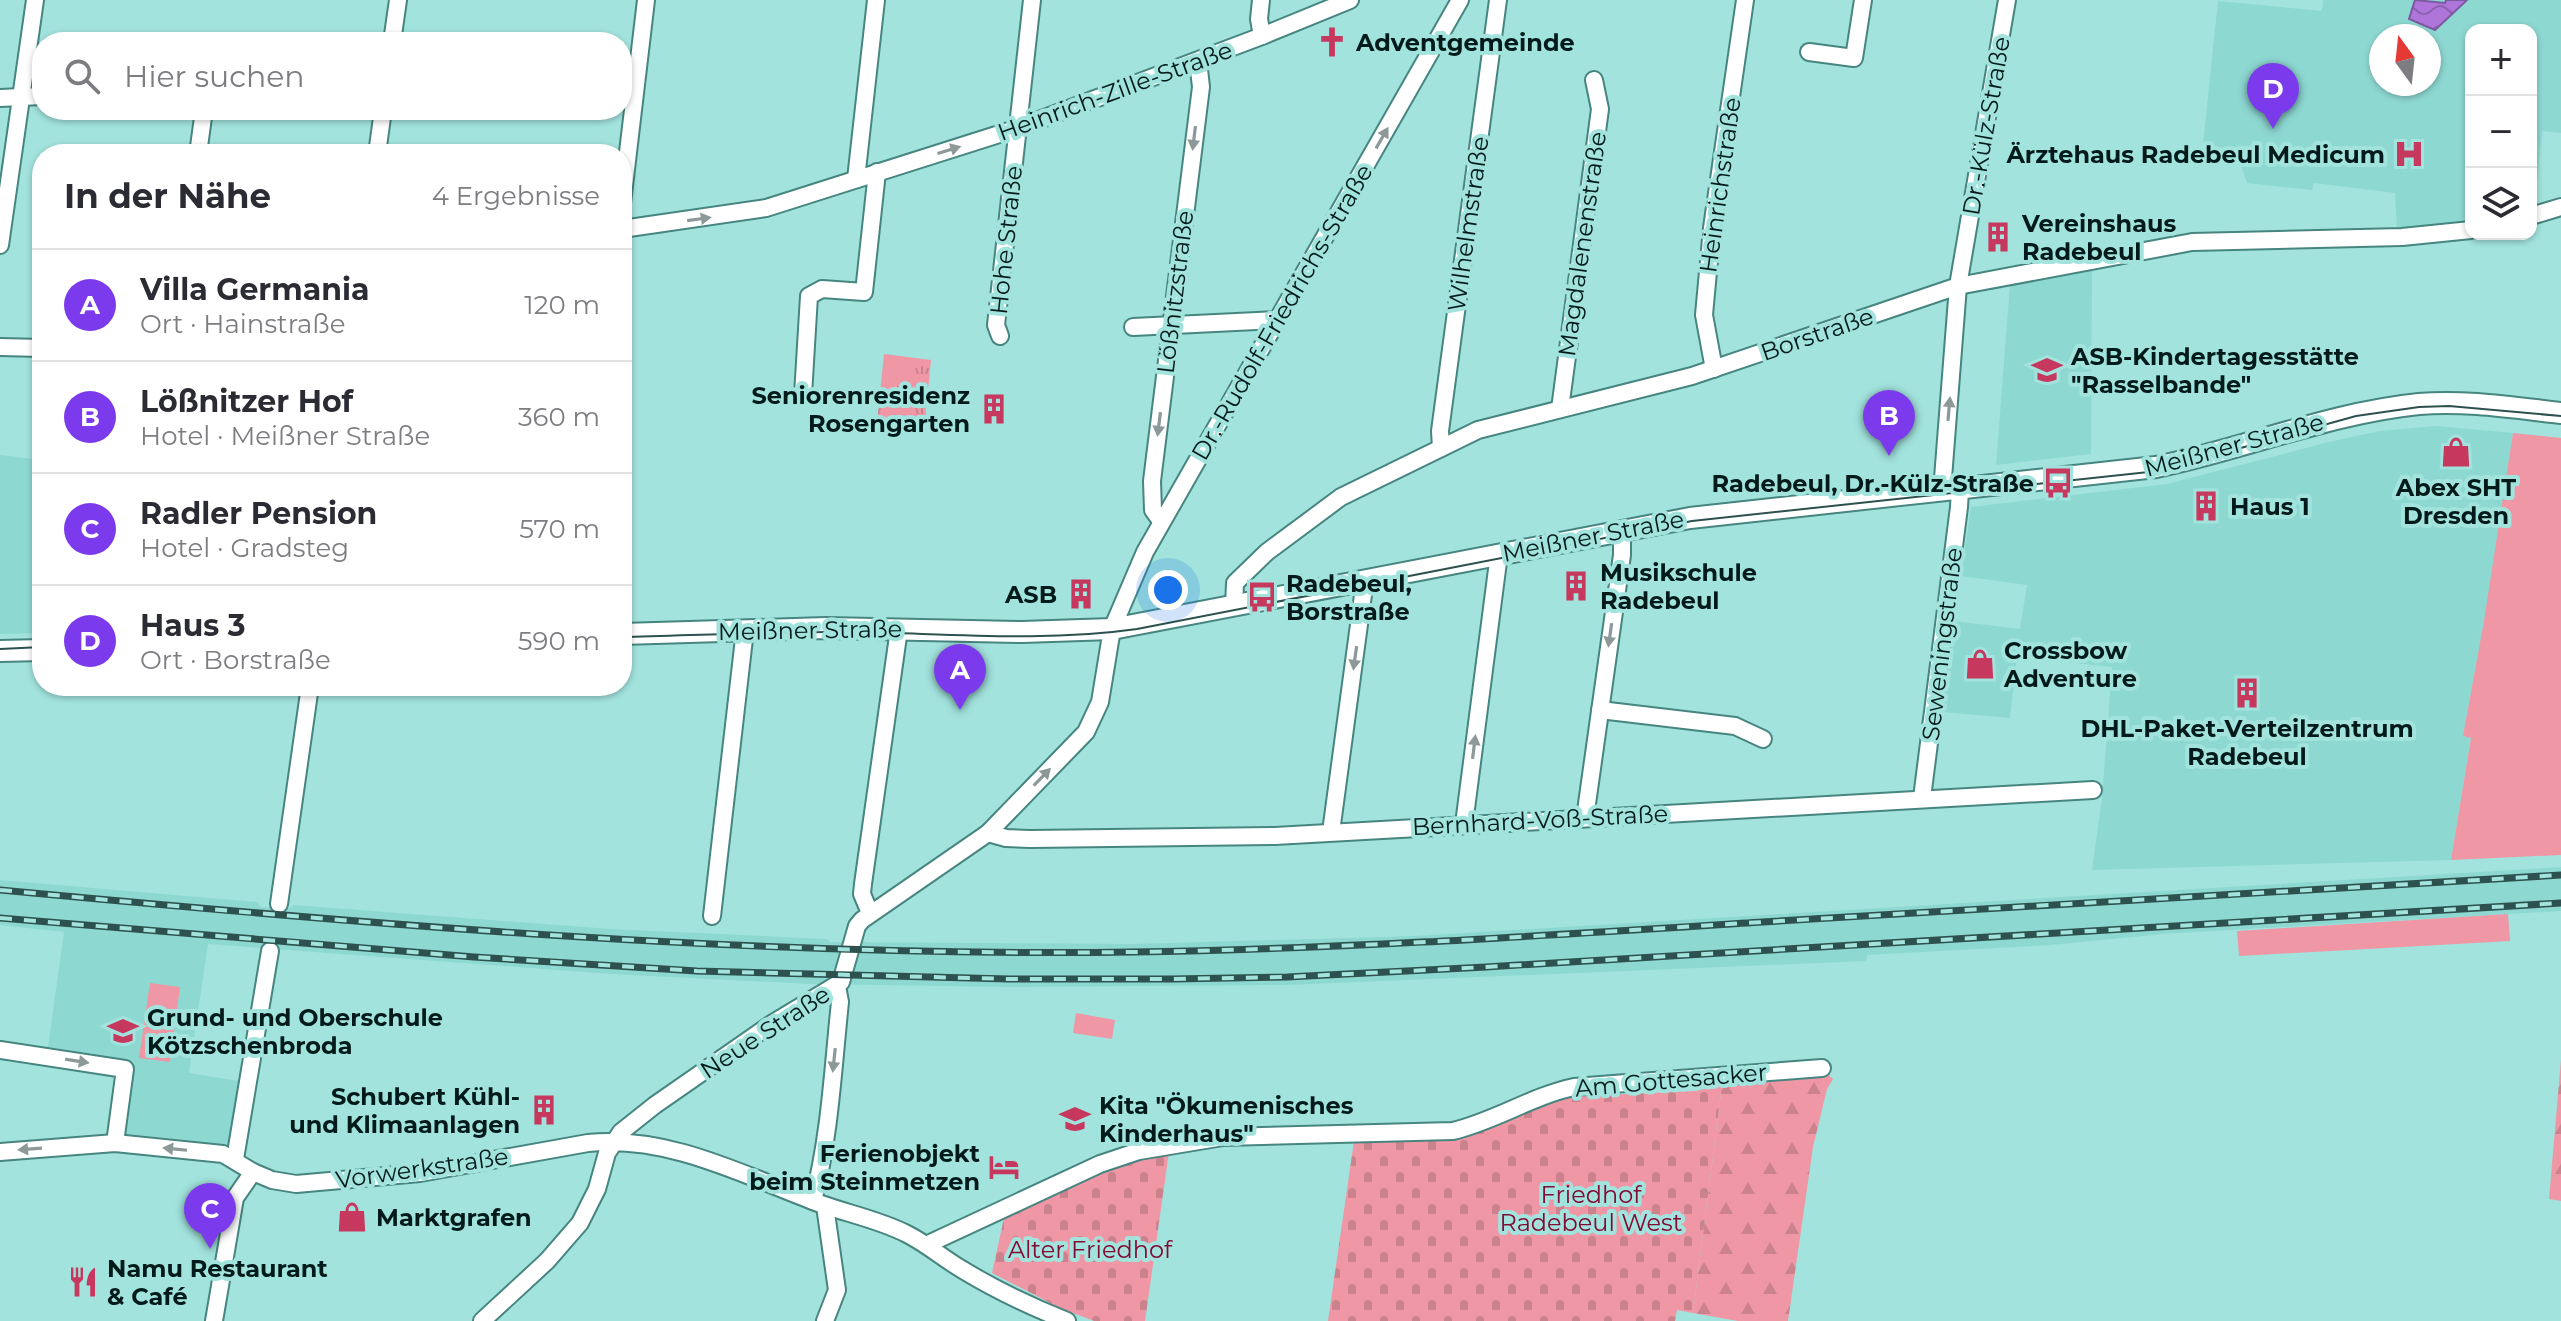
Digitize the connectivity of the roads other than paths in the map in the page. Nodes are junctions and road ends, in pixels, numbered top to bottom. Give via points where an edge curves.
1 (35, 0) edge
2 (398, 0) edge
3 (646, 0) edge
4 (876, 0) edge
5 (1032, 0) edge
6 (1261, 0) edge
7 (1350, 0) edge
8 (1460, 0) edge
9 (1498, 0) edge
10 (1745, 0) edge
11 (1863, 0) edge
12 (2007, 0) edge
13 (393, 32) edge
14 (1262, 36) junction
15 (1809, 52) dead end
16 (1198, 61) junction
17 (1594, 80) dead end
18 (32, 96) edge
19 (21, 97) junction
20 (0, 98) edge
21 (632, 118) edge
22 (203, 120) edge
23 (382, 120) edge
24 (632, 120) edge
25 (1018, 128) junction
26 (199, 144) edge
27 (378, 144) edge
28 (629, 144) edge
29 (877, 172) junction
30 (856, 179) junction
31 (2561, 207) edge
32 (2537, 214) edge
33 (632, 228) edge
34 (2465, 231) edge
35 (0, 245) edge
36 (1958, 286) junction
37 (1278, 320) junction
38 (1171, 326) junction
39 (1133, 327) dead end
40 (1000, 336) dead end
41 (0, 347) edge
42 (32, 348) edge
43 (1714, 369) junction
44 (803, 395) dead end
45 (1560, 409) junction
46 (2561, 413) edge
47 (1441, 448) junction
48 (1951, 490) junction
49 (1161, 521) junction
50 (1622, 530) junction
51 (1499, 554) junction
52 (1365, 580) junction
53 (1234, 607) junction
54 (899, 629) junction
55 (1112, 629) junction
56 (745, 630) junction
57 (632, 634) edge
58 (32, 650) edge
59 (0, 651) edge
60 (309, 696) edge
61 (1600, 710) junction
62 (1763, 739) dead end
63 (2093, 790) dead end
64 (1922, 798) junction
65 (1585, 818) junction
66 (1464, 824) junction
67 (1331, 832) junction
68 (988, 833) junction
69 (279, 904) dead end
70 (870, 913) junction
71 (712, 916) dead end
72 (270, 951) dead end
73 (837, 986) junction
74 (0, 1050) edge
75 (1822, 1068) dead end
76 (614, 1141) junction
77 (115, 1143) junction
78 (0, 1152) edge
79 (235, 1159) junction
80 (253, 1172) junction
81 (819, 1203) junction
82 (926, 1245) junction
83 (214, 1321) edge
84 (482, 1321) edge
85 (825, 1321) edge
86 (1067, 1321) edge

1 - 19 street
2 - 13 street
3 - 21 street
4 - 30 street
5 - 25 street, Hohe Straße
6 - 14 street
7 - 14 street, Heinrich-Zille-Straße
37 -> 8 street, Dr.-Rudolf-Friedrichs-Straße
9 - 47 street, Wilhelmstraße
10 - 43 street, Heinrichstraße via 1704,315
11 - 15 street via 1854,58
12 - 36 street, Dr.-Külz-Straße
14 - 16 street, Heinrich-Zille-Straße
16 - 25 street, Heinrich-Zille-Straße
16 -> 38 street, Lößnitzstraße via 1201,87
17 - 45 street, Magdalenenstraße via 1600,109
18 - 19 street
19 - 20 street
19 - 35 street
22 - 26 street
23 - 27 street
24 - 28 street
29 -> 25 street, Heinrich-Zille-Straße
25 - 40 street, Hohe Straße via 996,325
29 - 30 street, Heinrich-Zille-Straße
29 - 44 street via 864,292 822,289 809,296
33 -> 30 street, Heinrich-Zille-Straße via 766,208
31 - 32 street
34 - 36 street, Borstraße via 2192,242
36 - 43 street, Borstraße
48 -> 36 street, Dr.-Külz-Straße
37 - 38 street
37 - 49 street, Dr.-Rudolf-Friedrichs-Straße
38 - 39 street
38 -> 49 street, Lößnitzstraße via 1152,481 1153,510
41 - 42 street
43 - 45 street, Borstraße
45 - 47 street, Borstraße via 1492,425
46 - 48 main road, Meißner Straße via 2466,404 2400,406 2156,467
47 - 53 street, Borstraße via 1324,508 1235,583
48 - 50 main road, Meißner Straße
48 - 64 street, Seweningstraße via 1959,507
49 - 55 street, Dr.-Rudolf-Friedrichs-Straße
50 - 51 main road, Meißner Straße
50 -> 61 street
51 - 52 main road, Meißner Straße
66 -> 51 street
52 - 53 main road, Meißner Straße
52 -> 67 street
53 - 55 main road, Meißner Straße
54 - 55 main road, Meißner Straße
54 - 56 main road, Meißner Straße
54 - 70 street via 863,884
68 -> 55 street, Neue Straße via 1086,732 1100,702
56 - 57 main road, Meißner Straße
56 - 71 street
58 - 59 main road
60 - 69 street
61 - 62 street via 1735,726
61 - 65 street
63 - 64 street, Bernhard-Voß-Straße
64 - 65 street, Bernhard-Voß-Straße
65 - 66 street, Bernhard-Voß-Straße
66 - 67 street, Bernhard-Voß-Straße
67 - 68 street, Bernhard-Voß-Straße via 1045,839
68 - 70 street, Neue Straße
70 - 73 street, Neue Straße via 857,926
72 - 79 street
73 - 76 street, Neue Straße via 773,1023 655,1105
73 -> 81 street via 840,1002
74 -> 77 street via 125,1069
75 - 82 street, Am Gottesacker via 1574,1087 1453,1131 1255,1135 1168,1145 1100,1164
76 - 80 street, Vorwerkstraße via 420,1173 296,1184
76 - 81 street, Vorwerkstraße via 680,1151
76 - 84 street, Neue Straße via 580,1223
77 -> 78 street
79 -> 77 street
79 - 80 street, Vorwerkstraße
80 - 83 street via 235,1198
81 - 82 street, Vorwerkstraße via 888,1225
81 - 85 street via 837,1290
82 - 86 street, Vorwerkstraße via 976,1277

